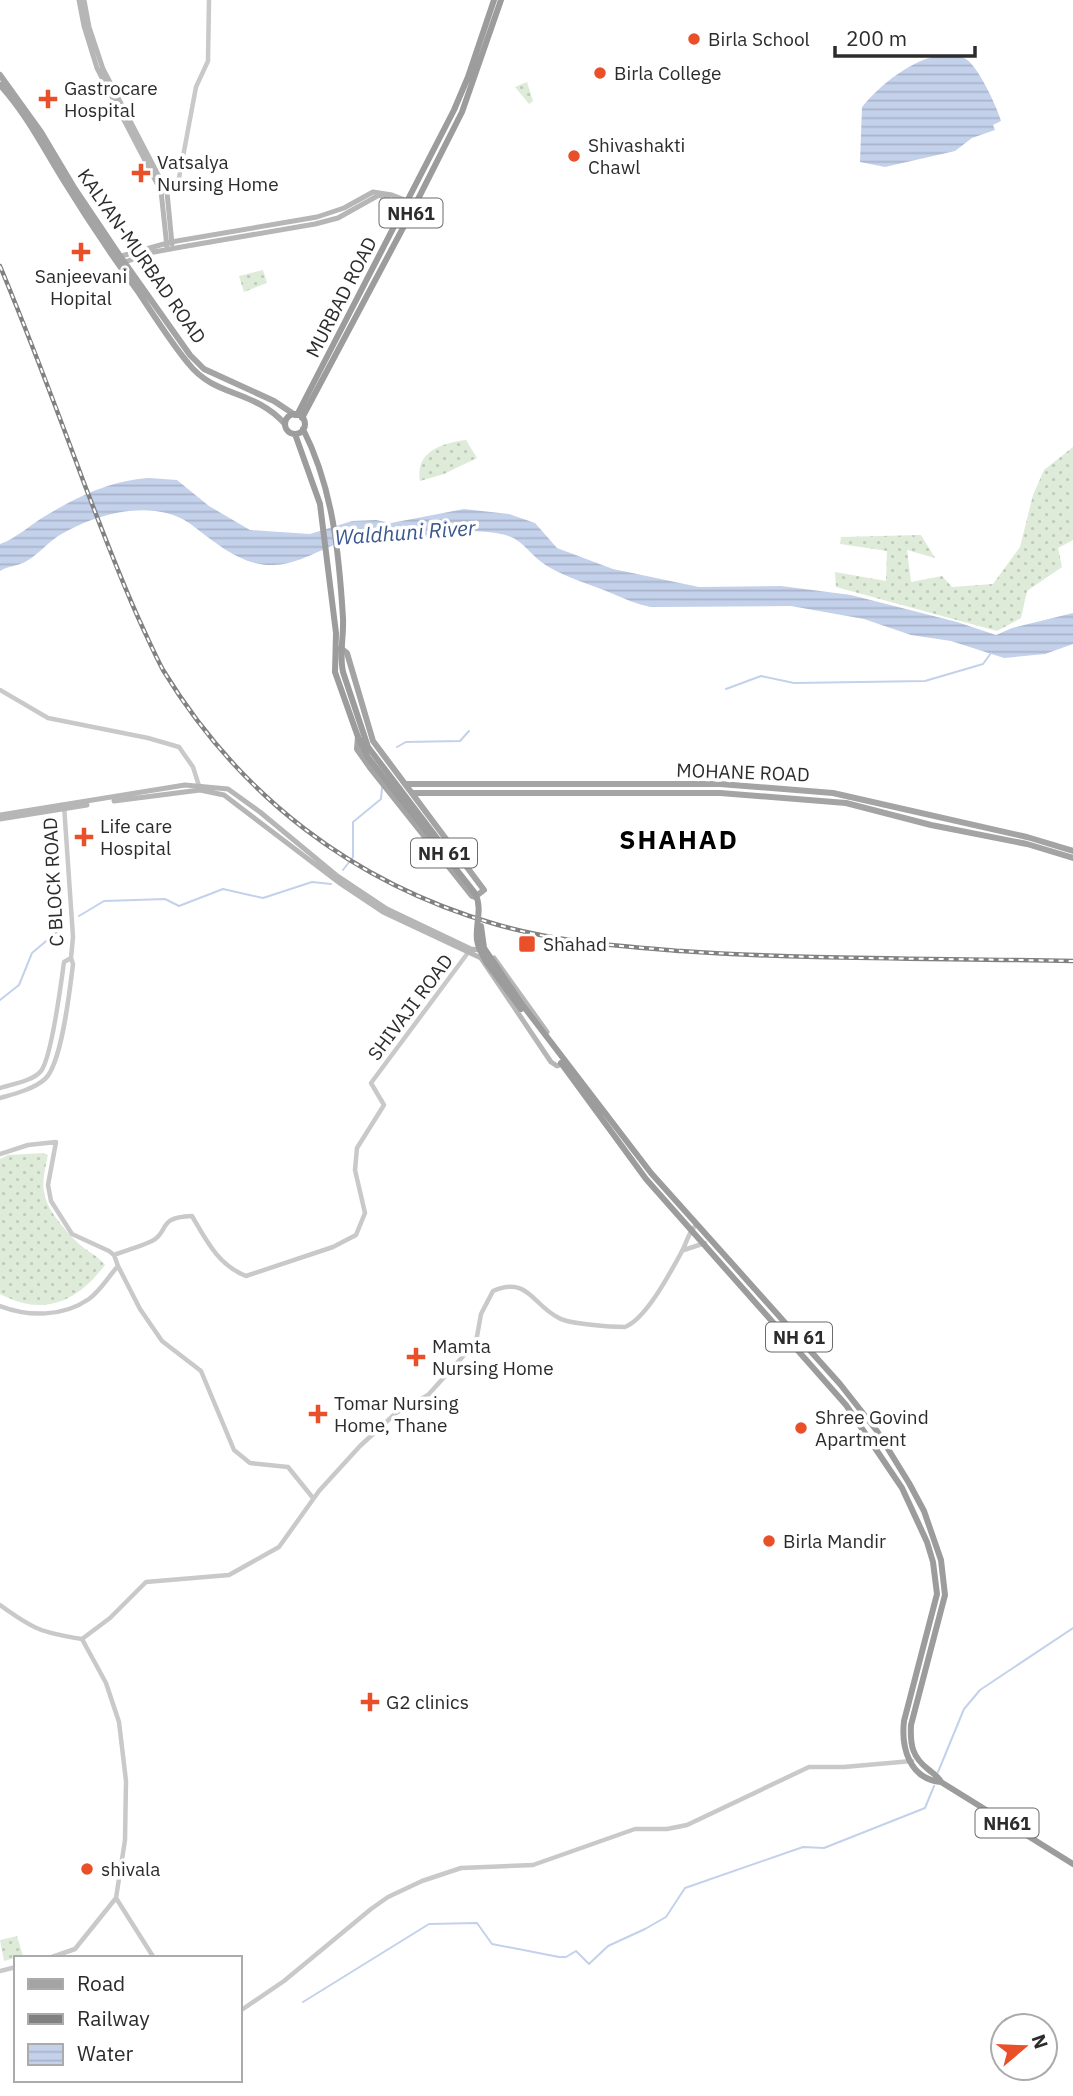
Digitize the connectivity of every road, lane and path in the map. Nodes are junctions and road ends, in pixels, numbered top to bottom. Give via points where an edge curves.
1 (81, 0) edge
2 (209, 0) edge
3 (494, 0) edge
4 (501, 0) edge
5 (0, 75) edge
6 (0, 85) edge
7 (165, 193) junction
8 (405, 204) junction
9 (413, 207) junction
10 (169, 246) junction
11 (119, 260) junction
12 (326, 368) junction
13 (298, 416) junction
14 (285, 424) junction
15 (303, 429) junction
16 (295, 434) junction
17 (339, 650) junction
18 (0, 690) edge
19 (358, 737) junction
20 (365, 748) junction
21 (405, 784) junction
22 (200, 788) junction
23 (413, 793) junction
24 (64, 806) junction
25 (0, 817) edge
26 (937, 822) junction
27 (1073, 851) edge
28 (1073, 858) edge
29 (470, 951) junction
30 (71, 958) junction
31 (54, 1028) junction
32 (64, 1031) junction
33 (553, 1049) junction
34 (44, 1063) junction
35 (562, 1064) junction
36 (52, 1065) junction
37 (34, 1075) junction
38 (37, 1083) junction
39 (0, 1088) edge
40 (588, 1091) junction
41 (0, 1098) edge
42 (618, 1134) junction
43 (0, 1154) edge
44 (694, 1227) junction
45 (707, 1241) junction
46 (683, 1250) junction
47 (114, 1255) junction
48 (118, 1266) junction
49 (0, 1306) edge
50 (817, 1357) junction
51 (810, 1363) junction
52 (313, 1498) junction
53 (0, 1605) edge
54 (82, 1639) junction
55 (913, 1760) junction
56 (1073, 1864) edge
57 (116, 1898) junction
58 (55, 1956) edge
59 (153, 1956) edge
60 (242, 2010) edge

1 - 7 main road via 103,69
2 - 7 street via 208,61 196,87 179,178
3 - 8 highway, MURBAD ROAD / NH61 via 459,99
4 - 9 highway, NH61 via 462,112
5 - 11 main road, KALYAN-MURBAD ROAD
6 - 11 main road, KALYAN-MURBAD ROAD
7 - 10 main road
8 - 9 main road
8 - 10 main road via 379,195 317,217
8 - 12 highway, MURBAD ROAD / NH61
9 - 12 highway, NH61
10 - 11 main road
11 - 13 main road, KALYAN-MURBAD ROAD via 204,369
11 - 14 main road, KALYAN-MURBAD ROAD via 168,338 198,375 258,401
12 - 13 highway, NH61
13 - 14 highway, NH61 via 287,418
13 - 15 highway
14 - 16 highway via 287,431
15 - 16 highway
15 - 17 highway, NH 61 via 332,510 344,632
16 - 17 highway, NH 61 via 320,504
17 - 19 highway, NH 61 via 335,672
17 - 20 highway, NH 61
17 - 21 main road via 347,653 373,741
18 - 22 street via 48,718 179,747
19 - 20 highway, NH 61
19 - 23 main road via 357,749 475,897 484,890
20 - 33 highway, NH 61, bridge via 481,895 484,948
21 - 23 main road
21 - 26 main road, MOHANE ROAD via 775,787 852,796
22 - 24 main road via 152,789
22 - 29 main road via 229,789 342,882
23 - 26 main road, MOHANE ROAD via 720,793 846,803
24 - 25 main road
24 - 30 street, C BLOCK ROAD
26 - 27 main road, MOHANE ROAD
26 - 28 main road, MOHANE ROAD
29 - 35 main road via 481,958 551,1062
29 - 40 main road via 491,953
29 - 47 street, SHIVAJI ROAD via 371,1083 384,1105 357,1148 355,1170 365,1213 356,1235 246,1276 212,1251 192,1216 180,1216 166,1222 155,1240
30 - 31 street, C BLOCK ROAD via 64,962
30 - 32 street, C BLOCK ROAD
31 - 32 street
31 - 34 street, C BLOCK ROAD
32 - 36 street, C BLOCK ROAD
33 - 35 highway, NH 61
33 - 40 highway, NH 61
34 - 36 street
34 - 37 street, C BLOCK ROAD
35 - 42 highway, NH 61
36 - 38 street, C BLOCK ROAD
37 - 38 street
37 - 39 street, C BLOCK ROAD
38 - 41 street, C BLOCK ROAD
40 - 42 highway, NH 61
42 - 44 highway, NH 61
43 - 47 street via 56,1142 48,1185 51,1201 72,1234
44 - 45 highway, NH 61
44 - 46 street
45 - 46 street
45 - 50 highway, NH 61
45 - 51 highway, NH 61
46 - 52 street via 638,1320 625,1327 559,1319 521,1288 506,1286 493,1291 481,1314 476,1342 428,1395 396,1413 359,1446
47 - 48 street
48 - 49 street via 90,1298 57,1314
48 - 52 street via 162,1341 201,1371 234,1450 250,1463 288,1467
50 - 51 highway
50 - 55 highway, NH 61 via 877,1431 924,1511 942,1560 946,1595 911,1725
51 - 55 highway, NH 61 via 846,1405 902,1488 933,1562 937,1594 902,1736 904,1750
52 - 54 street via 279,1547 229,1575 146,1582
53 - 54 street via 30,1626
54 - 57 street via 106,1683 121,1730 127,1806
55 - 56 highway, NH61 via 920,1774 941,1782
55 - 60 street via 809,1767 687,1825 635,1829 533,1865 461,1868 422,1881 370,1909
57 - 58 street via 75,1949
57 - 59 street

